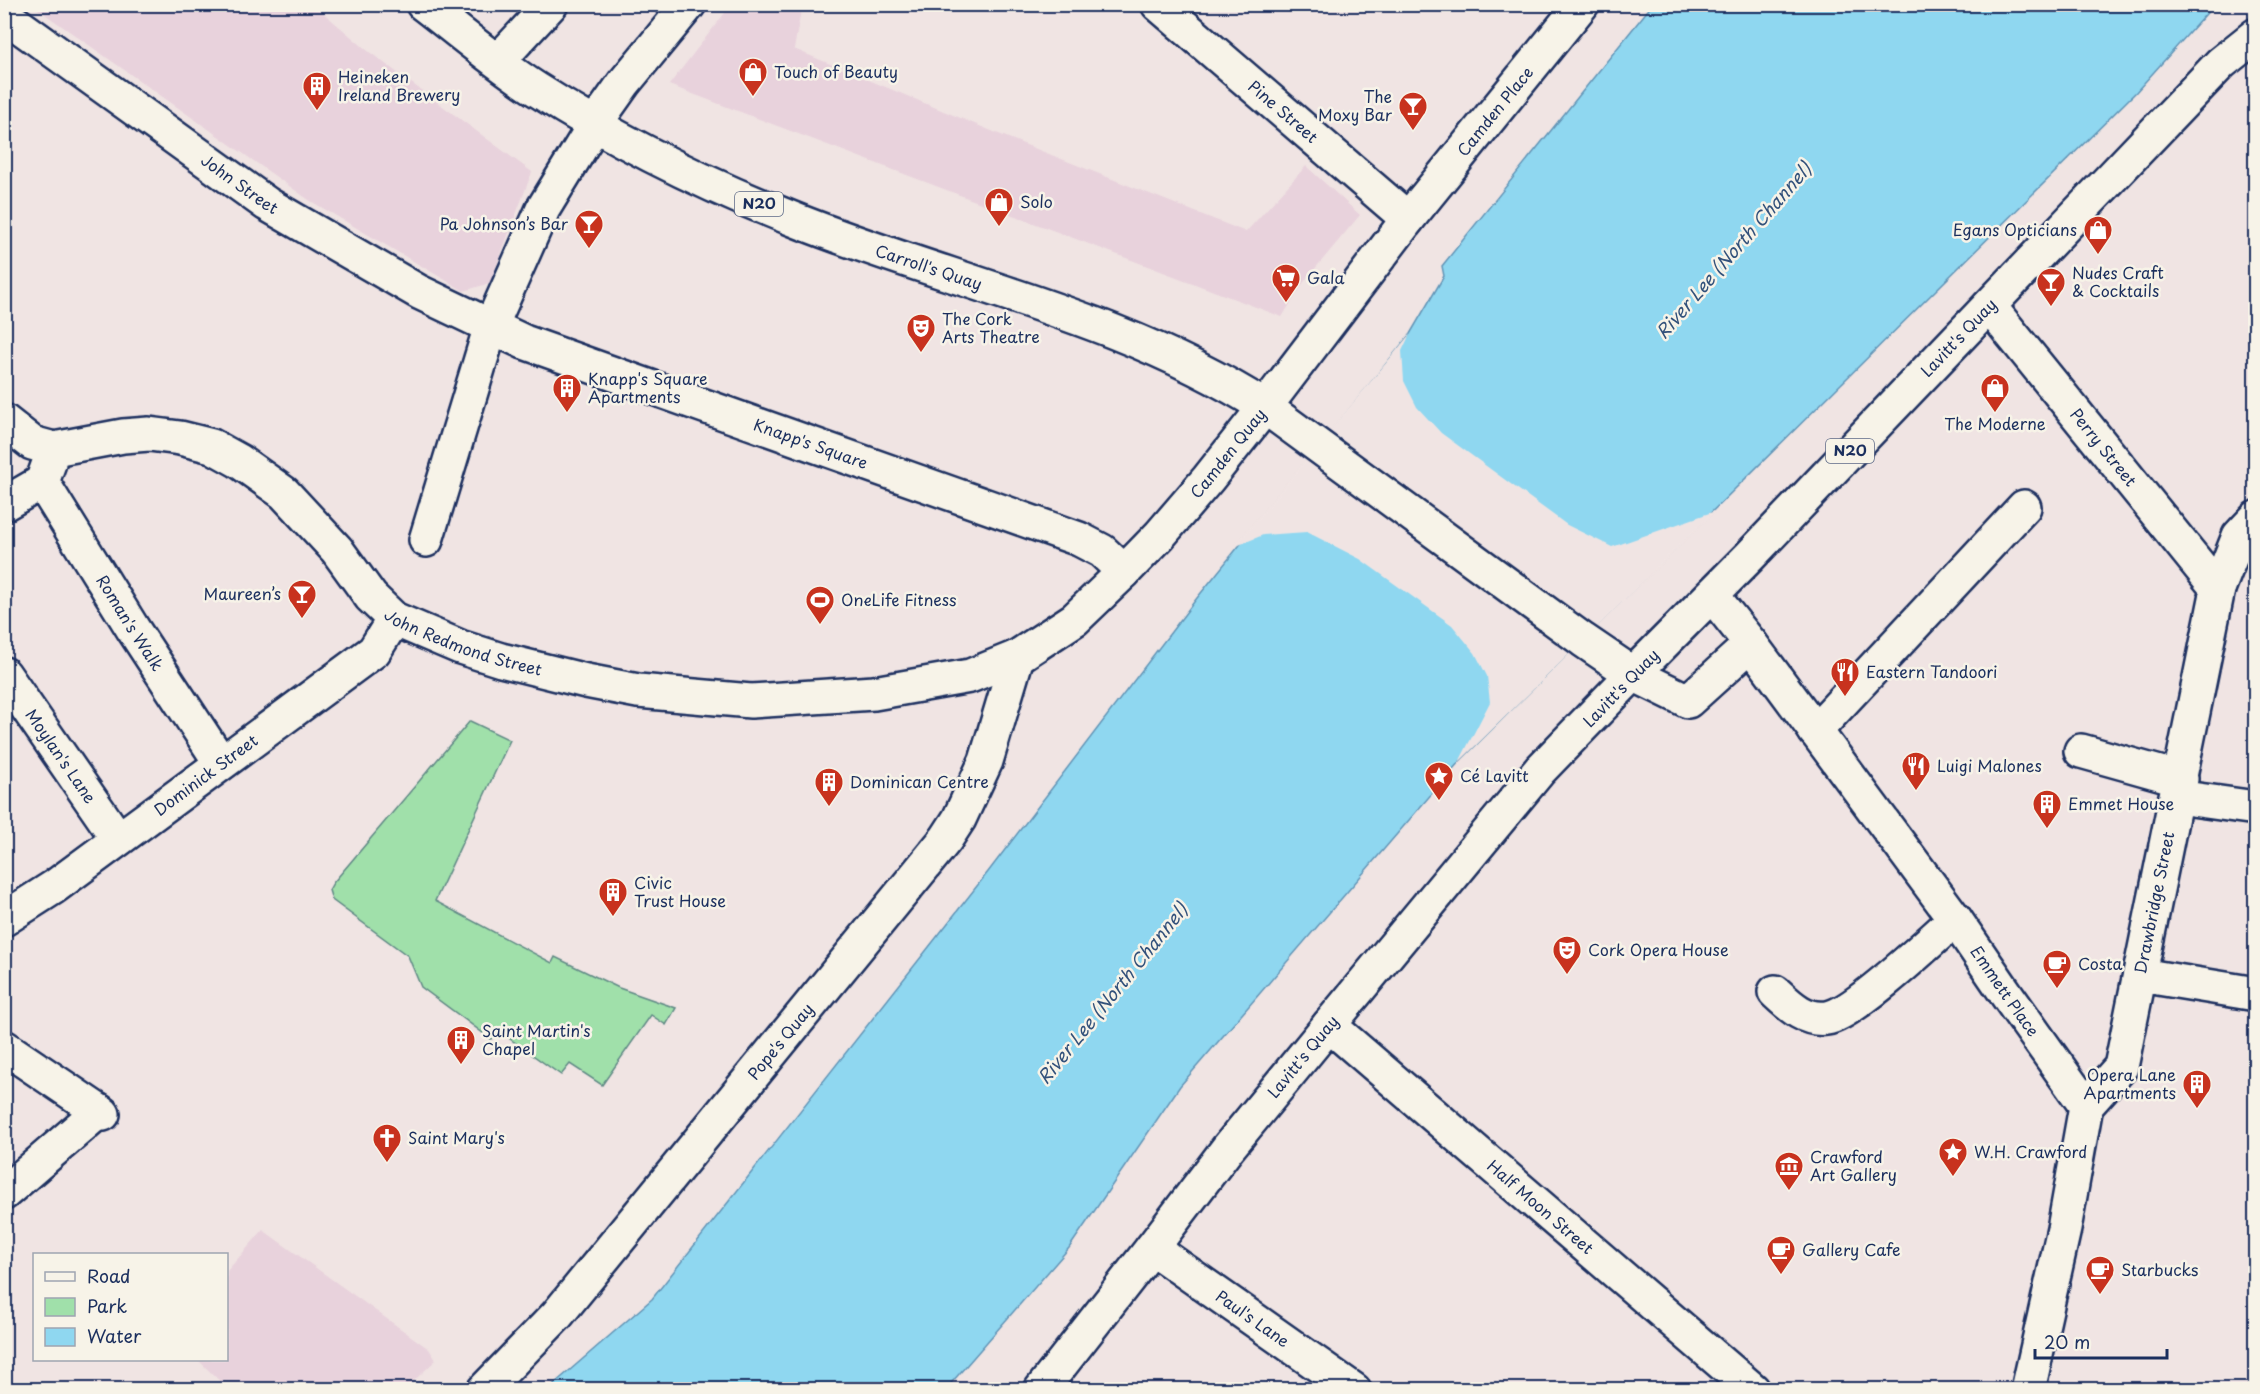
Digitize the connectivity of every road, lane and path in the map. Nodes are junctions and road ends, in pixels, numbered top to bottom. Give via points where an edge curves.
1 (423, 4) edge
2 (551, 4) edge
3 (689, 4) edge
4 (1158, 4) edge
5 (1582, 4) edge
6 (4, 15) edge
7 (2256, 35) edge
8 (498, 61) junction
9 (595, 124) junction
10 (1408, 219) junction
11 (1989, 306) junction
12 (491, 326) junction
13 (1265, 407) junction
14 (4, 421) edge
15 (54, 449) junction
16 (42, 482) junction
17 (4, 504) edge
18 (2024, 507) dead end
19 (2256, 518) edge
20 (426, 540) dead end
21 (1124, 572) junction
22 (2218, 589) junction
23 (1712, 596) junction
24 (394, 620) junction
25 (1751, 644) junction
26 (1017, 657) junction
27 (4, 674) edge
28 (1633, 674) junction
29 (1815, 731) junction
30 (2081, 751) dead end
31 (221, 763) junction
32 (2179, 788) junction
33 (2256, 808) edge
34 (118, 839) junction
35 (6, 916) edge
36 (1955, 919) junction
37 (2140, 975) junction
38 (1775, 992) dead end
39 (2256, 993) edge
40 (1329, 1025) junction
41 (4, 1047) edge
42 (2086, 1106) junction
43 (4, 1193) edge
44 (1152, 1248) junction
45 (484, 1389) edge
46 (1041, 1389) edge
47 (1354, 1389) edge
48 (1753, 1389) edge
49 (2028, 1389) edge

1 - 8 main road, N20
2 - 8 main road
3 - 9 main road
4 - 10 main road, Pine Street
5 - 10 main road, Camden Place
6 - 12 main road, John Street via 267,204 419,292
7 - 11 main road, Lavitt's Quay / N20 via 2221,63
8 - 9 main road, N20 via 535,89
9 - 12 main road via 543,209
9 - 13 main road, Carroll's Quay / N20 via 693,176 793,219 1066,314 1227,382
10 - 13 main road, Camden Quay
11 - 22 main road, Perry Street
11 - 23 main road, Lavitt's Quay / N20
12 - 20 main road
12 - 21 main road, Knapp's Square via 535,346 1069,535 1102,551
13 - 21 main road, Camden Quay via 1208,479
13 - 28 main road, N20
14 - 15 main road via 32,443
15 - 16 main road
15 - 24 main road, John Redmond Street via 149,434 212,447 284,493
16 - 17 main road
16 - 31 main road, Roman's Walk
18 - 29 main road
19 - 22 main road, Drawbridge Street via 2239,536
21 - 26 main road, Camden Quay via 1075,619
22 - 32 main road, Drawbridge Street
23 - 25 main road, Emmett Place
23 - 28 main road, Lavitt's Quay / N20
24 - 26 main road, John Redmond Street via 460,647 586,681 638,691 751,701 874,693 918,686 970,676
24 - 31 main road, Dominick Street via 374,651
25 - 28 main road via 1688,701
25 - 29 main road, Emmett Place
26 - 45 main road, Pope's Quay via 986,761 946,839 556,1315
27 - 34 main road, Moylan's Lane
28 - 40 main road, Lavitt's Quay via 1540,771
29 - 36 main road, Emmett Place
30 - 32 main road
31 - 34 main road, Dominick Street
32 - 33 main road
32 - 37 main road, Drawbridge Street
34 - 35 main road, Dominick Street via 54,887
36 - 38 main road via 1860,1000 1829,1018 1811,1017 1794,1010
36 - 42 main road, Emmett Place
37 - 39 main road
37 - 42 main road, Drawbridge Street via 2121,1067
40 - 44 main road, Lavitt's Quay
40 - 48 main road, Half Moon Street
41 - 43 main road via 101,1112
42 - 49 main road via 2064,1229
44 - 46 main road, Lavitt's Quay
44 - 47 main road, Paul's Lane

